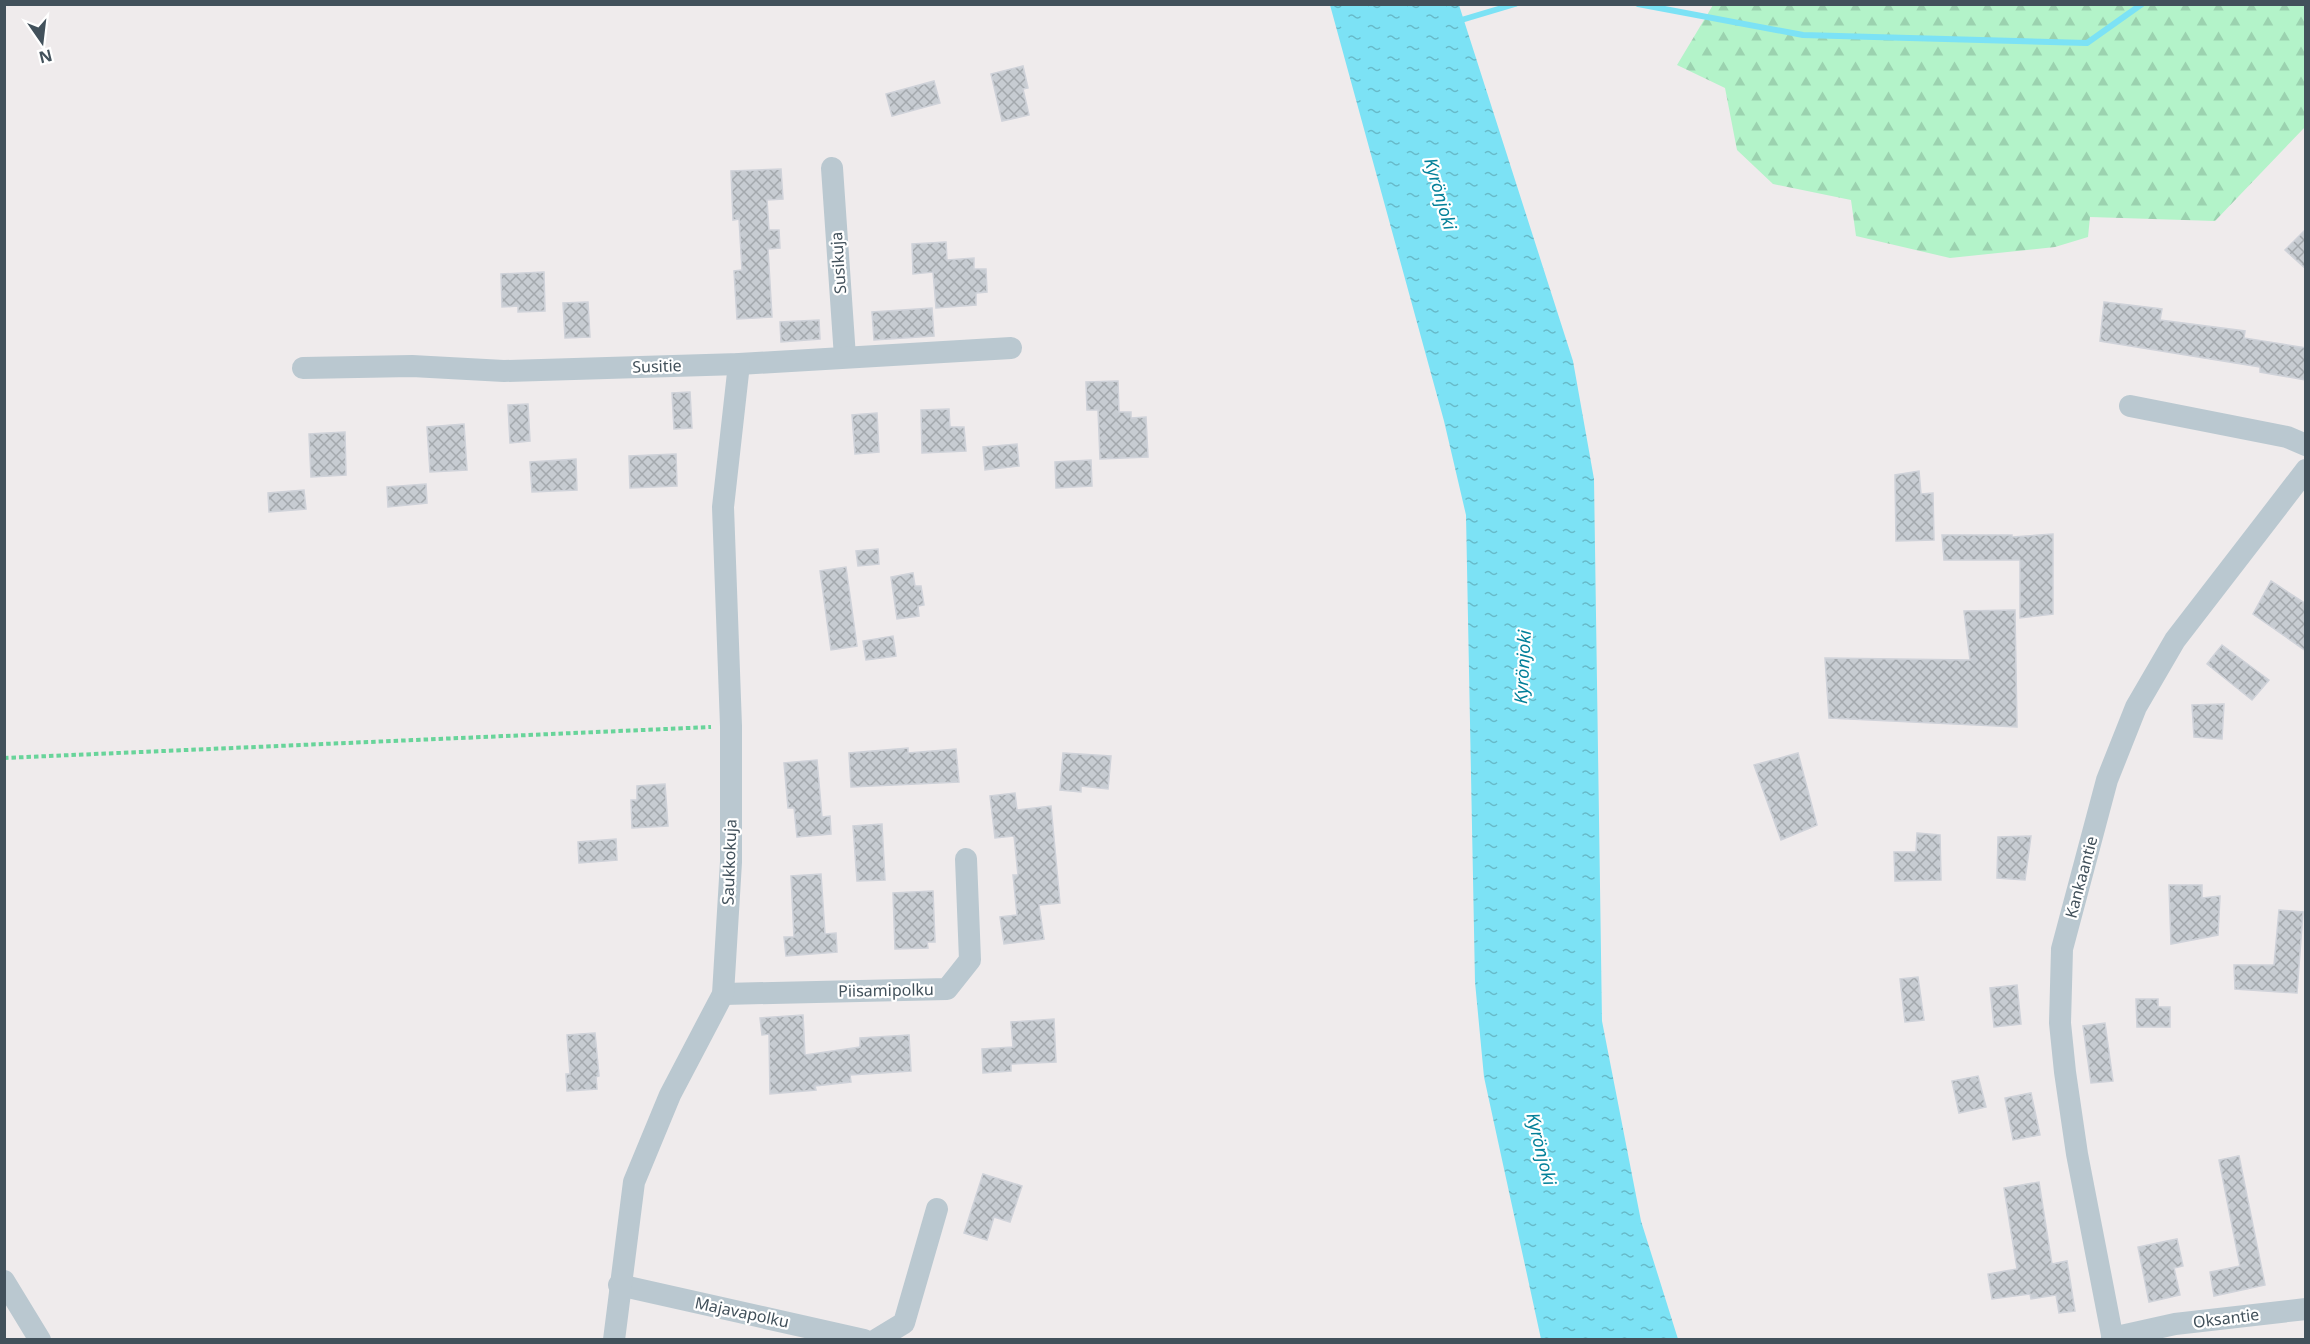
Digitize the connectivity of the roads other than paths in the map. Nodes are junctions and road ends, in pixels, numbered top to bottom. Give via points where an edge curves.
1 (832, 168) dead end
2 (1011, 348) dead end
3 (845, 357) junction
4 (739, 364) junction
5 (303, 368) dead end
6 (2130, 406) dead end
7 (2306, 445) edge
8 (2306, 470) edge
9 (966, 859) dead end
10 (723, 994) junction
11 (937, 1209) dead end
12 (4, 1281) edge
13 (619, 1285) junction
14 (2306, 1309) edge
15 (2112, 1339) edge
16 (40, 1340) edge
17 (614, 1340) edge
18 (864, 1340) edge
19 (876, 1340) edge

1 - 3 street, Susikuja
2 - 3 street, Susitie
3 - 4 street, Susitie
4 - 5 street, Susitie via 504,371 412,366
4 - 10 street, Saukkokuja via 723,507 731,726 730,862
6 - 7 street via 2287,437
8 - 15 street, Kankaantie via 2175,640 2136,707 2107,780 2062,949 2060,1023 2065,1072
9 - 10 street, Piisamipolku via 970,960 947,989
10 - 13 street, Saukkokuja via 670,1095 634,1182
11 - 19 street via 904,1323
12 - 16 street
13 - 17 street, Saukkokuja
13 - 18 street, Majavapolku
14 - 15 street, Oksantie via 2175,1324

